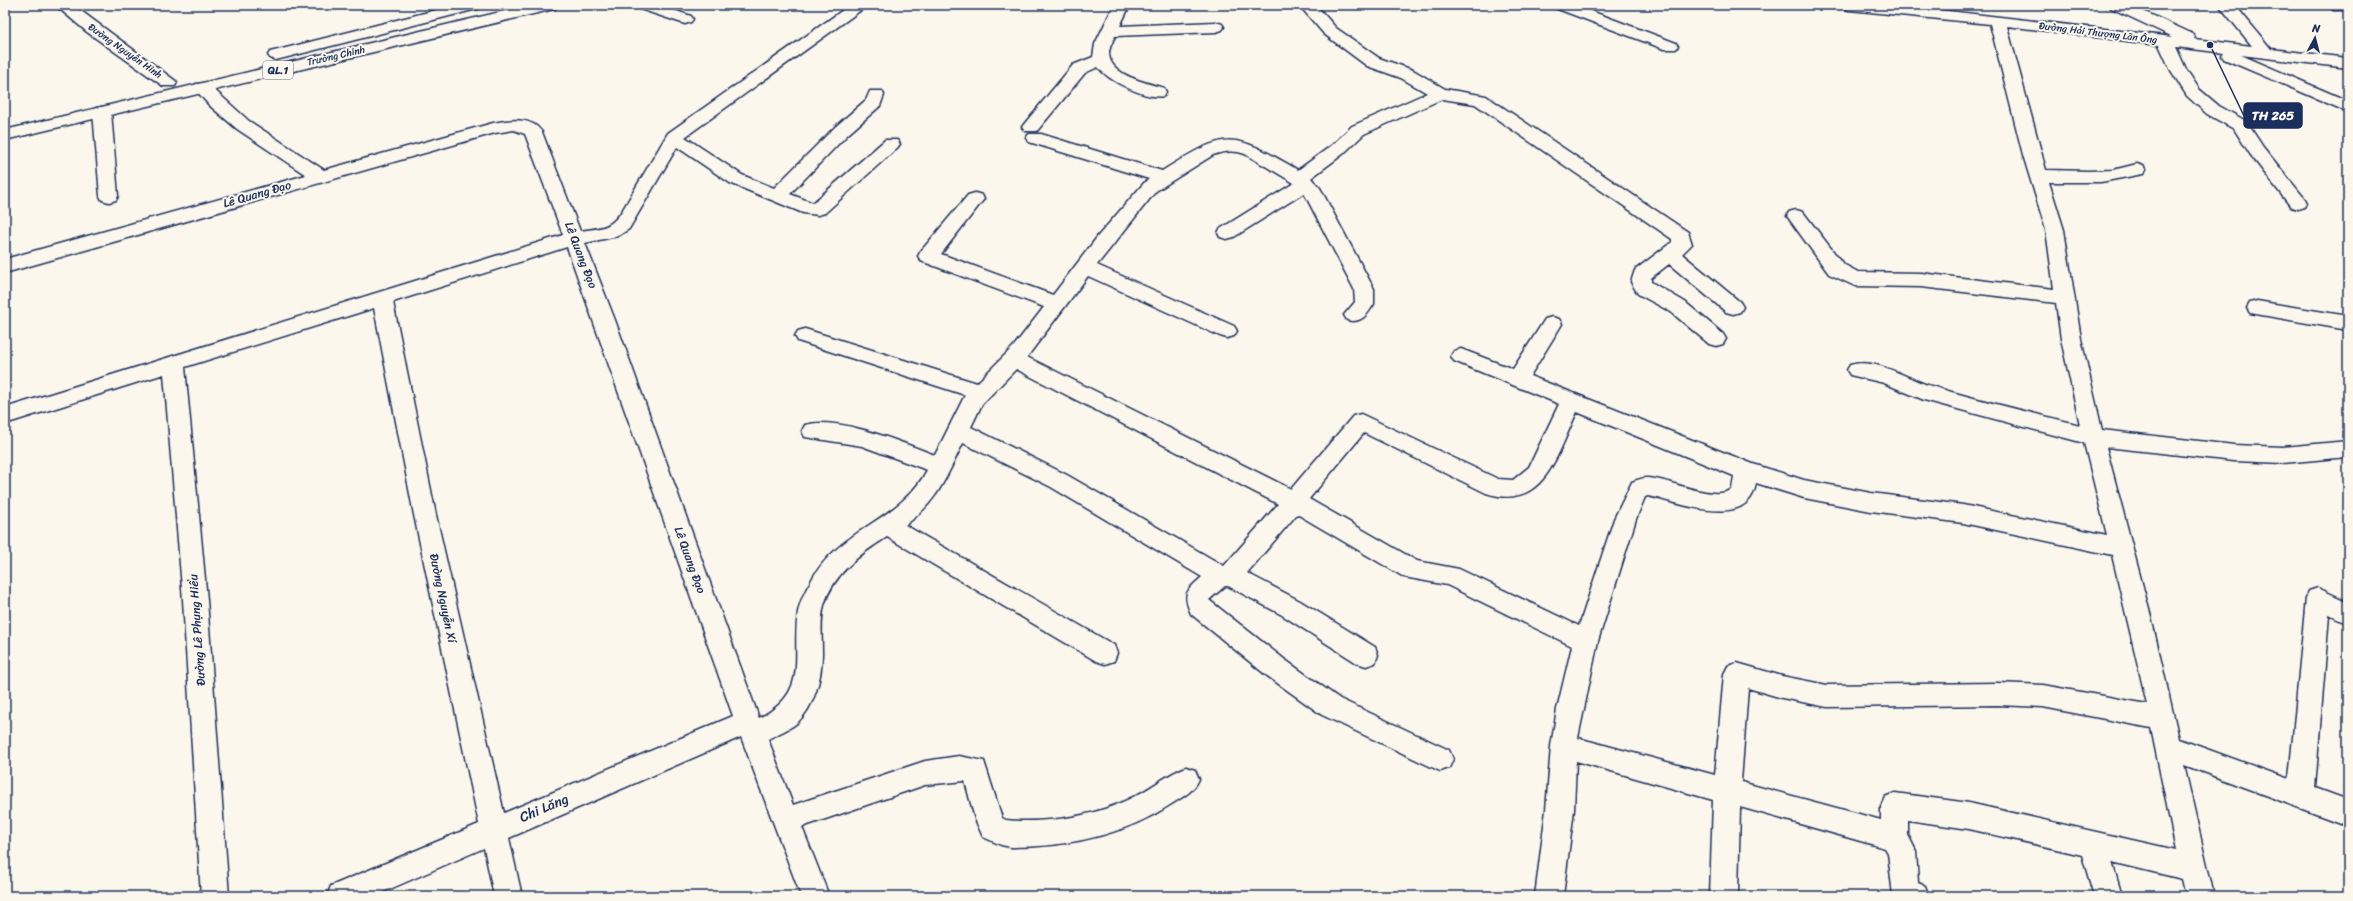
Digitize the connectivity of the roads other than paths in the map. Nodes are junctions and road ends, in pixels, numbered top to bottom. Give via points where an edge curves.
1 (63, 5) edge
2 (475, 5) edge
3 (550, 5) edge
4 (644, 5) edge
5 (860, 5) edge
6 (1122, 5) edge
7 (1307, 5) edge
8 (1561, 5) edge
9 (1849, 5) edge
10 (2118, 5) edge
11 (2227, 5) edge
12 (685, 19) dead end
13 (1997, 20) junction
14 (1216, 27) dead end
15 (1111, 31) junction
16 (2165, 41) junction
17 (1670, 46) dead end
18 (2208, 47) junction
19 (2267, 54) junction
20 (1102, 59) junction
21 (2348, 63) edge
22 (168, 82) junction
23 (202, 88) junction
24 (1158, 92) dead end
25 (1440, 93) junction
26 (876, 95) dead end
27 (2348, 108) edge
28 (102, 112) junction
29 (5, 119) edge
30 (5, 135) edge
31 (674, 137) junction
32 (891, 144) dead end
33 (2137, 170) dead end
34 (320, 176) junction
35 (2040, 176) junction
36 (1164, 178) junction
37 (1303, 180) junction
38 (109, 196) dead end
39 (777, 196) junction
40 (975, 200) dead end
41 (2298, 203) dead end
42 (1796, 216) dead end
43 (1227, 233) dead end
44 (574, 238) junction
45 (1669, 254) junction
46 (5, 266) edge
47 (1085, 267) junction
48 (2065, 297) junction
49 (382, 299) junction
50 (1057, 304) junction
51 (1733, 307) dead end
52 (2257, 308) dead end
53 (1354, 315) dead end
54 (2348, 323) edge
55 (1552, 324) dead end
56 (1227, 331) dead end
57 (805, 336) dead end
58 (1716, 339) dead end
59 (1461, 356) dead end
60 (1013, 359) junction
61 (174, 364) junction
62 (1857, 370) dead end
63 (1518, 378) junction
64 (980, 392) junction
65 (1572, 400) junction
66 (5, 416) edge
67 (812, 431) dead end
68 (958, 431) junction
69 (2093, 437) junction
70 (2348, 449) edge
71 (940, 466) junction
72 (1746, 471) junction
73 (1295, 502) junction
74 (886, 525) junction
75 (2121, 548) junction
76 (1226, 576) junction
77 (2348, 614) edge
78 (1586, 641) junction
79 (1105, 653) dead end
80 (1366, 655) dead end
81 (2163, 719) junction
82 (751, 728) junction
83 (1564, 746) junction
84 (2167, 746) junction
85 (1440, 759) dead end
86 (1186, 779) dead end
87 (1727, 790) junction
88 (2301, 796) junction
89 (2348, 813) edge
90 (786, 820) junction
91 (494, 830) junction
92 (1894, 837) junction
93 (2093, 845) junction
94 (2194, 868) junction
95 (215, 896) edge
96 (341, 896) edge
97 (508, 896) edge
98 (814, 896) edge
99 (1549, 896) edge
100 (1724, 896) edge
101 (1915, 896) edge
102 (2108, 896) edge
103 (2200, 896) edge

1 - 22 main road, Đường Nguyễn Hinh
2 - 22 main road, Trường Chinh / QL.1
3 - 23 main road, Trường Chinh / QL.1
4 - 12 main road
5 - 31 main road
6 - 15 main road
7 - 25 main road via 1330,31 1357,52
8 - 17 main road
9 - 13 main road, Đường Hải Thượng Lãn Ông
10 - 18 main road
11 - 19 main road
13 - 16 main road, Đường Hải Thượng Lãn Ông
13 - 35 main road via 2008,68
14 - 15 main road
15 - 20 main road via 1102,49
16 - 18 main road, Đường Hải Thượng Lãn Ông
16 - 41 main road via 2178,69 2193,92 2209,106 2240,125 2256,150
18 - 19 main road, Đường Hải Thượng Lãn Ông
18 - 27 main road
19 - 21 main road, Đường Hải Thượng Lãn Ông
20 - 24 main road via 1116,76
20 - 36 main road via 1079,69 1033,133
22 - 29 main road, Trường Chinh / QL.1
23 - 28 main road, Trường Chinh / QL.1
23 - 34 main road via 237,122
25 - 37 main road via 1358,130
25 - 45 main road via 1475,98 1486,104 1681,236 1682,244
26 - 39 main road via 874,102 841,131
28 - 30 main road, Trường Chinh / QL.1
28 - 38 main road
31 - 39 main road via 736,179
31 - 44 main road via 663,151 627,221 617,230
32 - 39 main road via 818,210
33 - 35 main road via 2091,178
34 - 44 main road, Lê Quang Đạo via 492,128 522,125 534,132
34 - 46 main road, Lê Quang Đạo
35 - 48 main road via 2055,230
36 - 37 main road, Chi Lăng via 1207,151 1221,146 1231,146 1246,148 1262,155
36 - 47 main road, Chi Lăng via 1150,187 1127,212
37 - 43 main road
37 - 53 main road via 1364,289 1367,298 1365,306
40 - 50 main road via 928,256
42 - 48 main road via 1836,269 1855,280 1921,280
44 - 49 main road
44 - 82 main road, Lê Quang Đạo
45 - 51 main road
45 - 58 main road via 1642,276 1641,282 1645,289 1678,307
47 - 50 main road, Chi Lăng
47 - 56 main road
48 - 69 main road via 2071,339
49 - 61 main road
49 - 91 main road, Đường Nguyễn Xí via 425,515
50 - 60 main road, Chi Lăng
52 - 54 main road
55 - 63 main road
57 - 64 main road
59 - 63 main road
60 - 64 main road, Chi Lăng
60 - 73 main road
61 - 66 main road
61 - 95 main road, Đường Lê Phụng Hiểu via 195,600
62 - 69 main road via 1888,376 1924,392
63 - 65 main road
64 - 68 main road, Chi Lăng via 966,411
65 - 72 main road
65 - 73 main road via 1537,472 1520,489 1509,491 1494,487 1361,422
67 - 71 main road via 831,431 862,438
68 - 71 main road, Chi Lăng
68 - 76 main road via 992,446 1108,508
69 - 70 main road via 2234,453 2283,454
69 - 75 main road
71 - 74 main road, Chi Lăng via 921,500 912,509
72 - 75 main road via 1804,489 1871,502 1963,514
72 - 78 main road via 1742,494 1737,500 1729,503 1655,488 1640,488 1625,519
73 - 76 main road
73 - 78 main road via 1412,570 1451,576
74 - 79 main road
74 - 82 main road, Chi Lăng via 859,541 838,558 817,592 810,613 810,676 800,698 789,713
75 - 81 main road
76 - 80 main road via 1291,608
76 - 85 main road via 1198,595 1200,607 1275,667 1331,707
77 - 88 main road via 2318,598
78 - 83 main road
81 - 84 main road
81 - 87 main road via 2043,696 1827,696 1737,674
82 - 90 main road, Lê Quang Đạo
82 - 91 main road, Chi Lăng
83 - 87 main road
83 - 99 main road via 1560,810
84 - 88 main road
84 - 94 main road
86 - 90 main road via 1134,811 1096,825 1053,832 1008,834 993,828 988,820 982,785 976,770 959,768 925,773
87 - 92 main road
87 - 100 main road
88 - 89 main road
90 - 98 main road, Lê Quang Đạo
91 - 96 main road, Chi Lăng
91 - 97 main road, Đường Nguyễn Xí
92 - 93 main road via 1895,806 1968,816
92 - 101 main road via 1902,851 1905,891
93 - 94 main road
93 - 102 main road
94 - 103 main road

